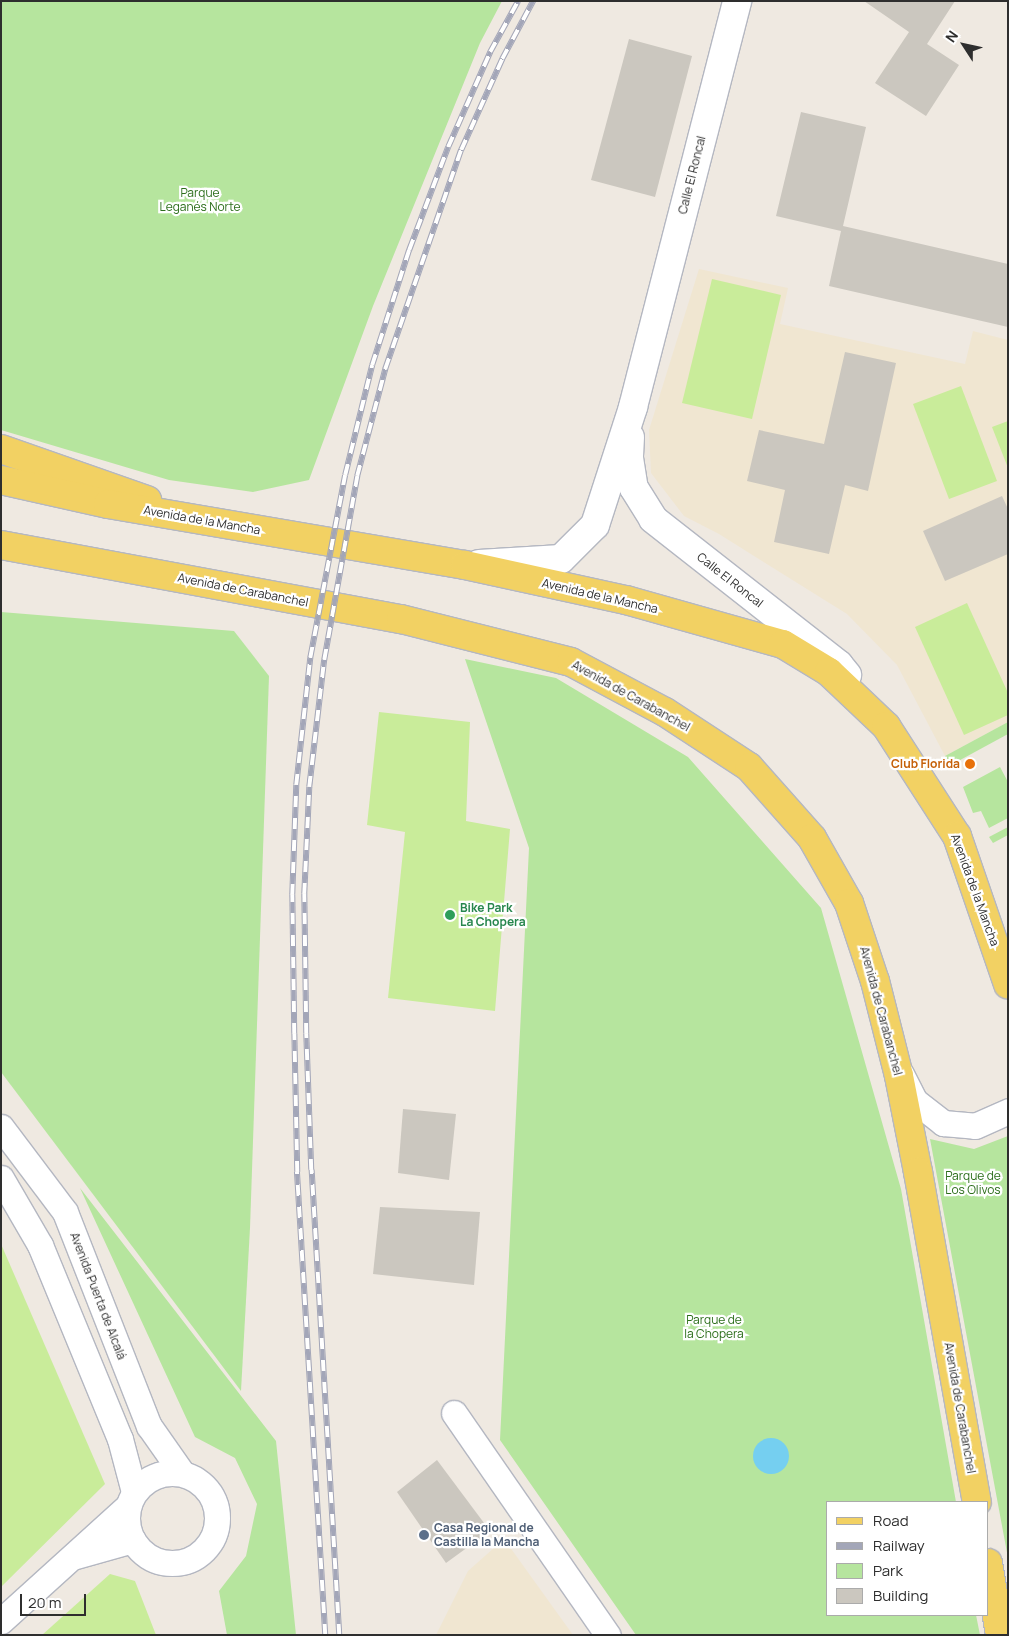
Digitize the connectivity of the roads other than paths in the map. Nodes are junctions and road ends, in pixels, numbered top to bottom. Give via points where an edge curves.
1 (737, 1) edge
2 (633, 407) junction
3 (1, 449) edge
4 (1, 480) edge
5 (187, 516) junction
6 (1, 546) edge
7 (465, 565) junction
8 (886, 726) junction
9 (1008, 984) edge
10 (897, 1066) junction
11 (1008, 1111) edge
12 (1, 1127) edge
13 (1, 1178) edge
14 (454, 1413) dead end
15 (182, 1473) junction
16 (131, 1499) junction
17 (977, 1501) edge
18 (133, 1540) junction
19 (71, 1557) junction
20 (989, 1569) edge
21 (1, 1621) edge
22 (608, 1635) edge
23 (1000, 1635) edge

1 - 2 street, Calle El Roncal
2 - 7 street, Calle El Roncal via 595,524 586,536 561,559
2 - 8 street, Calle El Roncal via 628,458 634,488 653,518 839,665
3 - 5 main road via 114,486
4 - 5 main road, Avenida de la Mancha via 66,496
5 - 7 main road, Avenida de la Mancha
6 - 10 main road, Avenida de Carabanchel via 474,635 571,662 665,712 749,767 812,838 849,903 875,981
7 - 8 main road, Avenida de la Mancha via 626,600 783,644 829,672
8 - 9 main road, Avenida de la Mancha via 957,836
10 - 11 street via 915,1101 943,1123 976,1126
10 - 17 main road, Avenida de Carabanchel
12 - 15 street, Avenida Puerta de Alcalá via 65,1212 149,1426
13 - 16 street via 40,1245 120,1439
14 - 22 street
15 - 16 street via 155,1476
15 - 18 street via 194,1478 213,1498 217,1524 206,1548 173,1563 150,1558
16 - 18 street via 126,1518
16 - 19 street
18 - 19 street
19 - 21 street
20 - 23 main road

